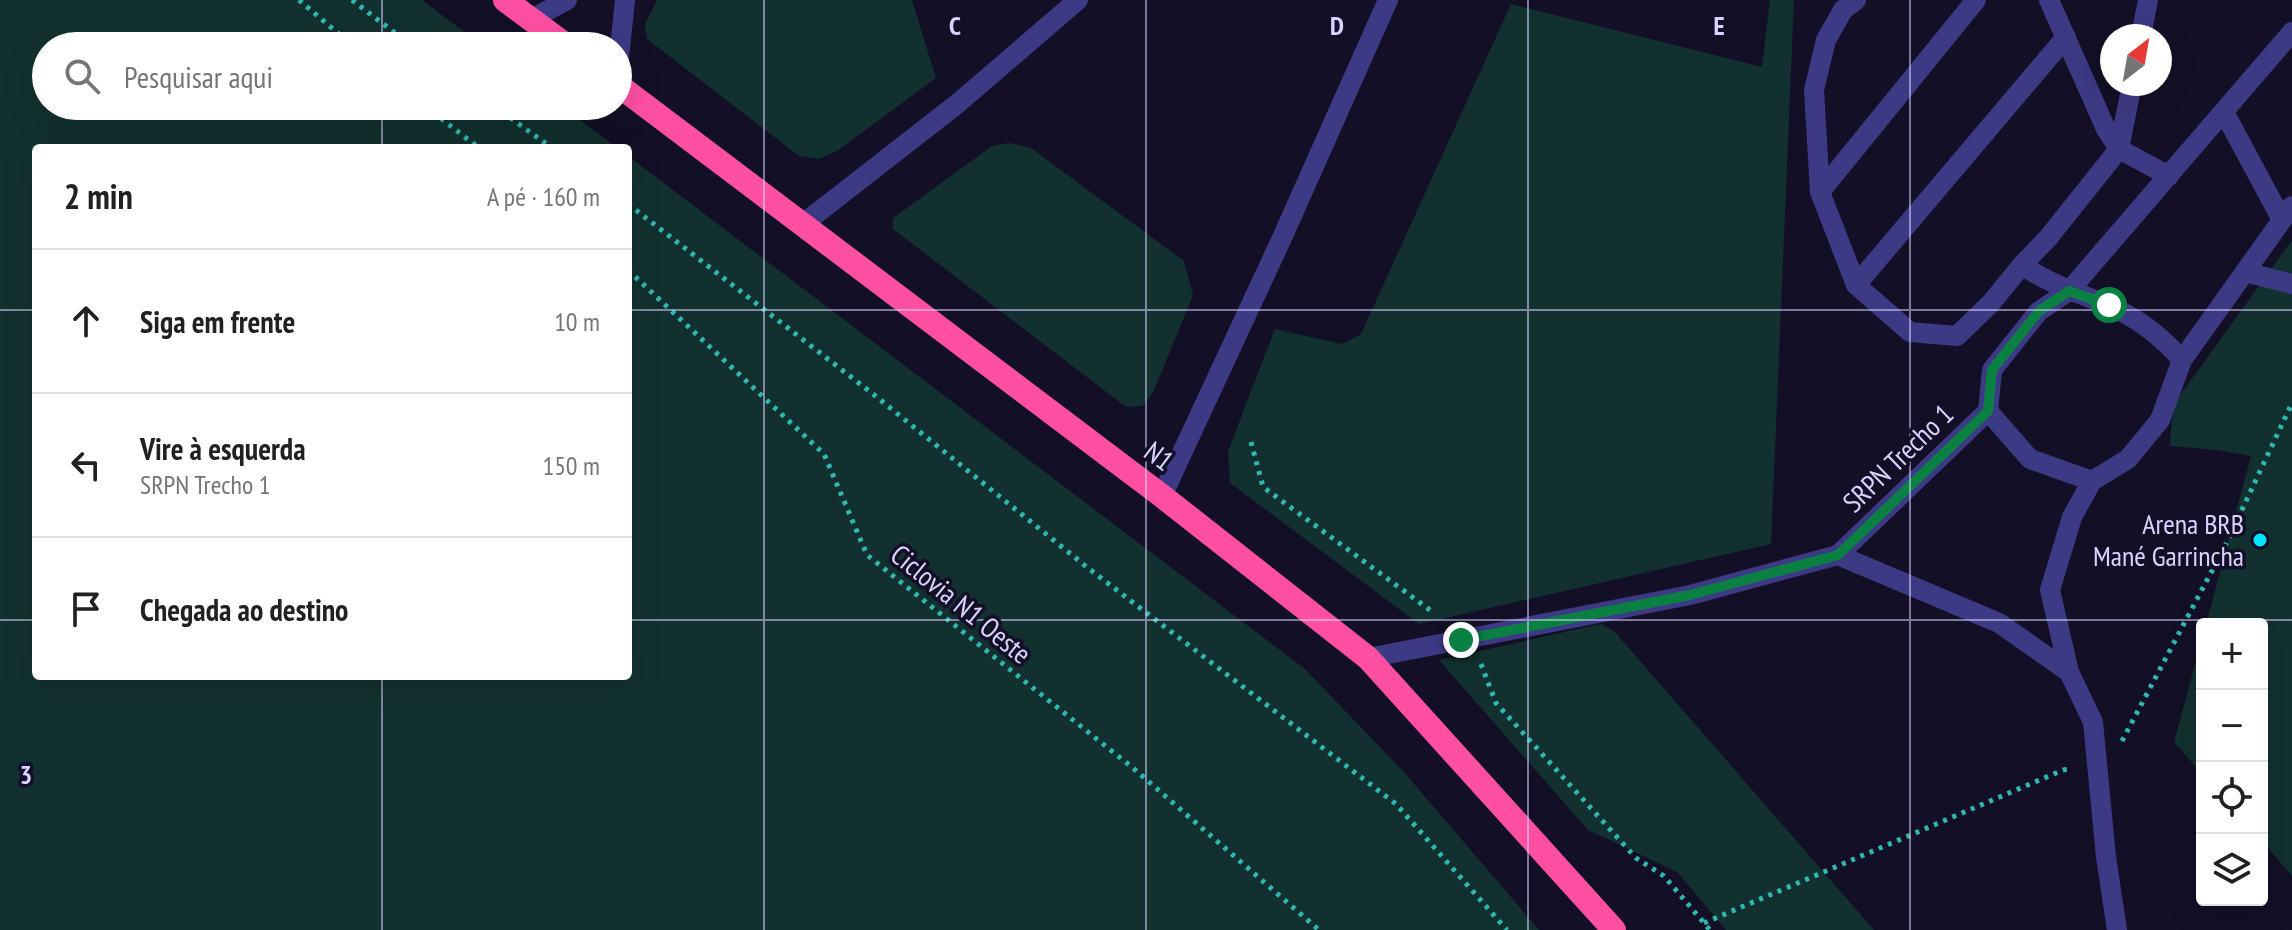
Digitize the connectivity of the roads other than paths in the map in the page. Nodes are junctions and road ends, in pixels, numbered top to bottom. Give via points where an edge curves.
1 (505, 0) edge
2 (567, 0) edge
3 (625, 0) edge
4 (1078, 0) edge
5 (1388, 0) edge
6 (1856, 0) edge
7 (1976, 0) edge
8 (2049, 0) edge
9 (2148, 0) edge
10 (532, 19) junction
11 (2143, 24) edge
12 (549, 32) edge
13 (622, 32) edge
14 (2292, 32) edge
15 (2066, 37) junction
16 (632, 96) edge
17 (2130, 96) edge
18 (2224, 112) junction
19 (2119, 149) junction
20 (2169, 176) junction
21 (1820, 192) junction
22 (2287, 213) edge
23 (803, 224) junction
24 (2022, 265) junction
25 (2245, 272) junction
26 (2292, 284) edge
27 (1856, 285) junction
28 (2069, 291) junction
29 (2182, 360) junction
30 (1988, 411) junction
31 (2092, 481) junction
32 (1162, 496) junction
33 (1838, 555) junction
34 (1368, 658) junction
35 (2069, 672) junction
36 (1614, 930) edge
37 (2117, 930) edge

1 - 10 highway
2 - 10 lane
3 - 13 lane
4 - 23 lane via 957,104
5 - 32 lane
6 - 21 lane via 1843,10 1826,40 1814,90
7 - 21 lane
8 - 15 lane
9 - 11 lane
10 - 12 highway
14 - 18 lane, SRPN Trecho 1
15 - 19 lane
15 - 27 lane
16 - 23 highway, N1
17 - 19 lane
18 - 20 lane, SRPN Trecho 1
18 - 22 lane
19 - 20 lane
19 - 24 lane
20 - 28 lane, SRPN Trecho 1
21 - 27 lane
22 - 25 lane
23 - 32 highway, N1
24 - 27 lane via 1957,336 1910,332
24 - 28 lane
25 - 26 lane
25 - 29 lane
28 - 29 lane via 2109,305 2158,333
28 - 30 lane, SRPN Trecho 1 via 2039,311 1992,370
29 - 31 lane via 2160,420 2128,459
30 - 31 lane via 2030,459
30 - 33 lane, SRPN Trecho 1
31 - 35 lane via 2072,517 2050,590
32 - 34 highway, N1
33 - 34 lane, SRPN Trecho 1 via 1690,595
33 - 35 lane via 1999,623
34 - 36 highway, N1
35 - 37 lane via 2093,722

